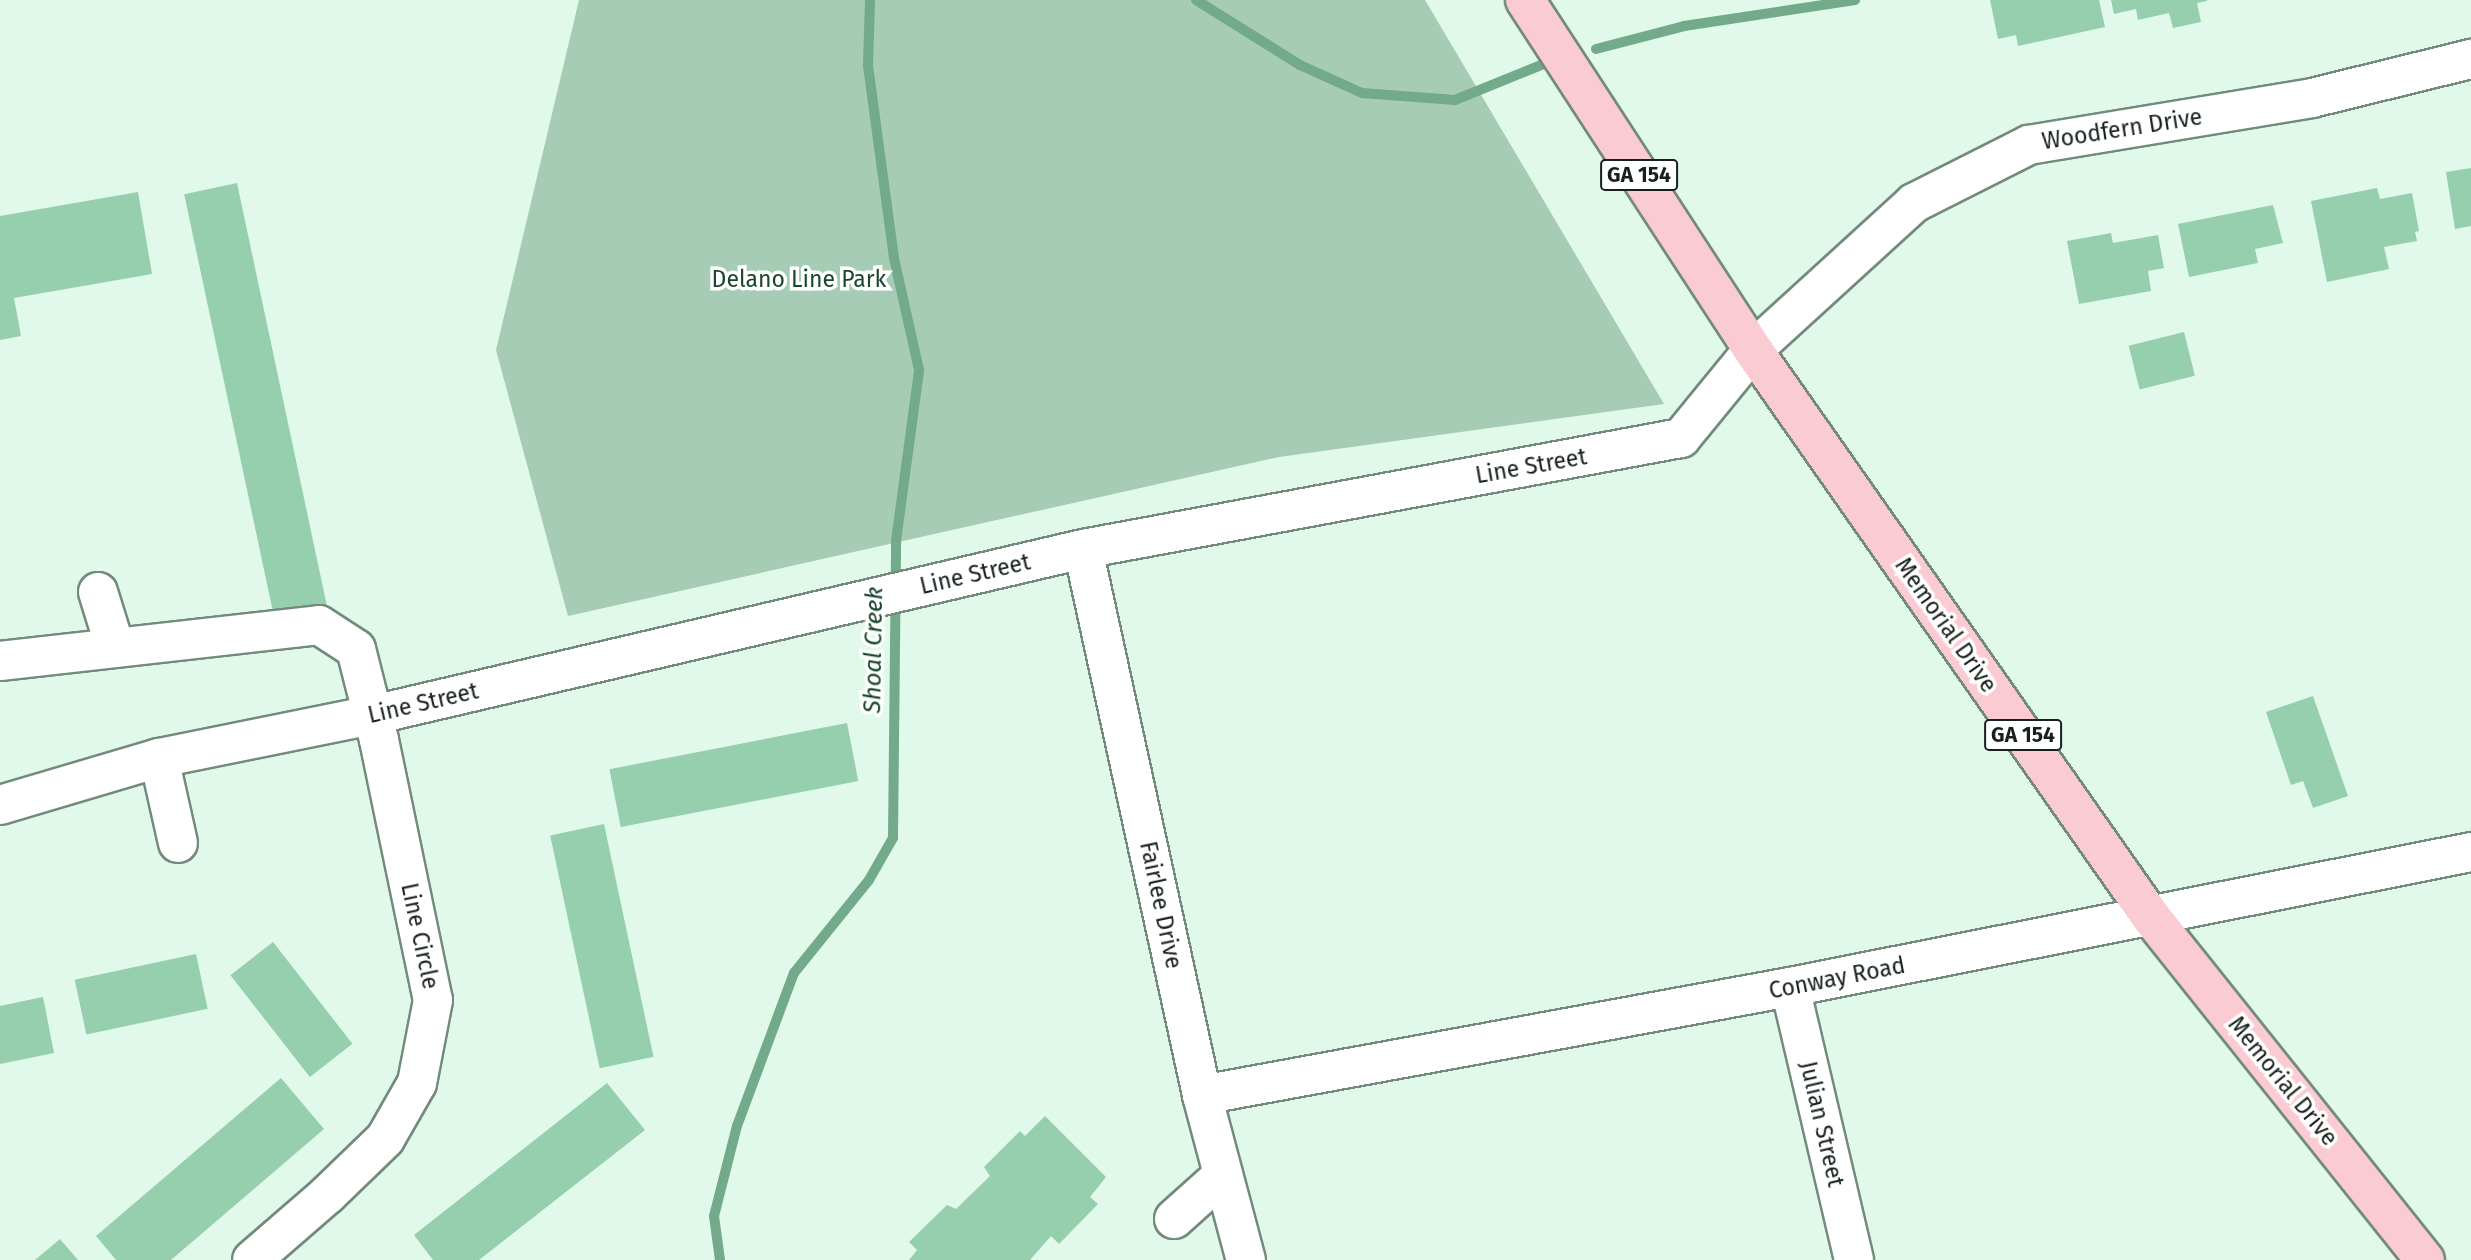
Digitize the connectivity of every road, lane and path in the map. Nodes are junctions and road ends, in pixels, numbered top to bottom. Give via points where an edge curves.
1 (1525, 0) edge
2 (2471, 59) edge
3 (1753, 350) junction
4 (1083, 549) junction
5 (97, 592) dead end
6 (114, 647) junction
7 (0, 661) edge
8 (373, 715) junction
9 (159, 758) junction
10 (0, 804) edge
11 (177, 843) dead end
12 (2471, 852) edge
13 (2151, 917) junction
14 (1790, 987) junction
15 (1202, 1095) junction
16 (1223, 1175) junction
17 (1174, 1219) dead end
18 (252, 1260) edge
19 (1246, 1260) edge
20 (1854, 1260) edge
21 (2425, 1260) edge

1 - 3 main road, Memorial Drive / GA 154
2 - 3 street, Woodfern Drive via 2312,98 2029,145 1914,203
3 - 4 street, Line Street via 1681,438
3 - 13 main road, Memorial Drive / GA 154
4 - 8 street, Line Street
4 - 15 street, Fairlee Drive
5 - 6 street
6 - 7 street, Line Circle
6 - 8 street, Line Circle via 319,625 356,649
8 - 9 street, Line Street
8 - 18 street, Line Circle via 433,1000 417,1083 385,1139
9 - 10 street, Line Street
9 - 11 street
12 - 13 street, Conway Road
13 - 14 street, Conway Road
13 - 21 main road, Memorial Drive / GA 154
14 - 15 street, Conway Road
14 - 20 street, Julian Street
15 - 16 street, Fairlee Drive
16 - 17 street
16 - 19 street, Fairlee Drive

